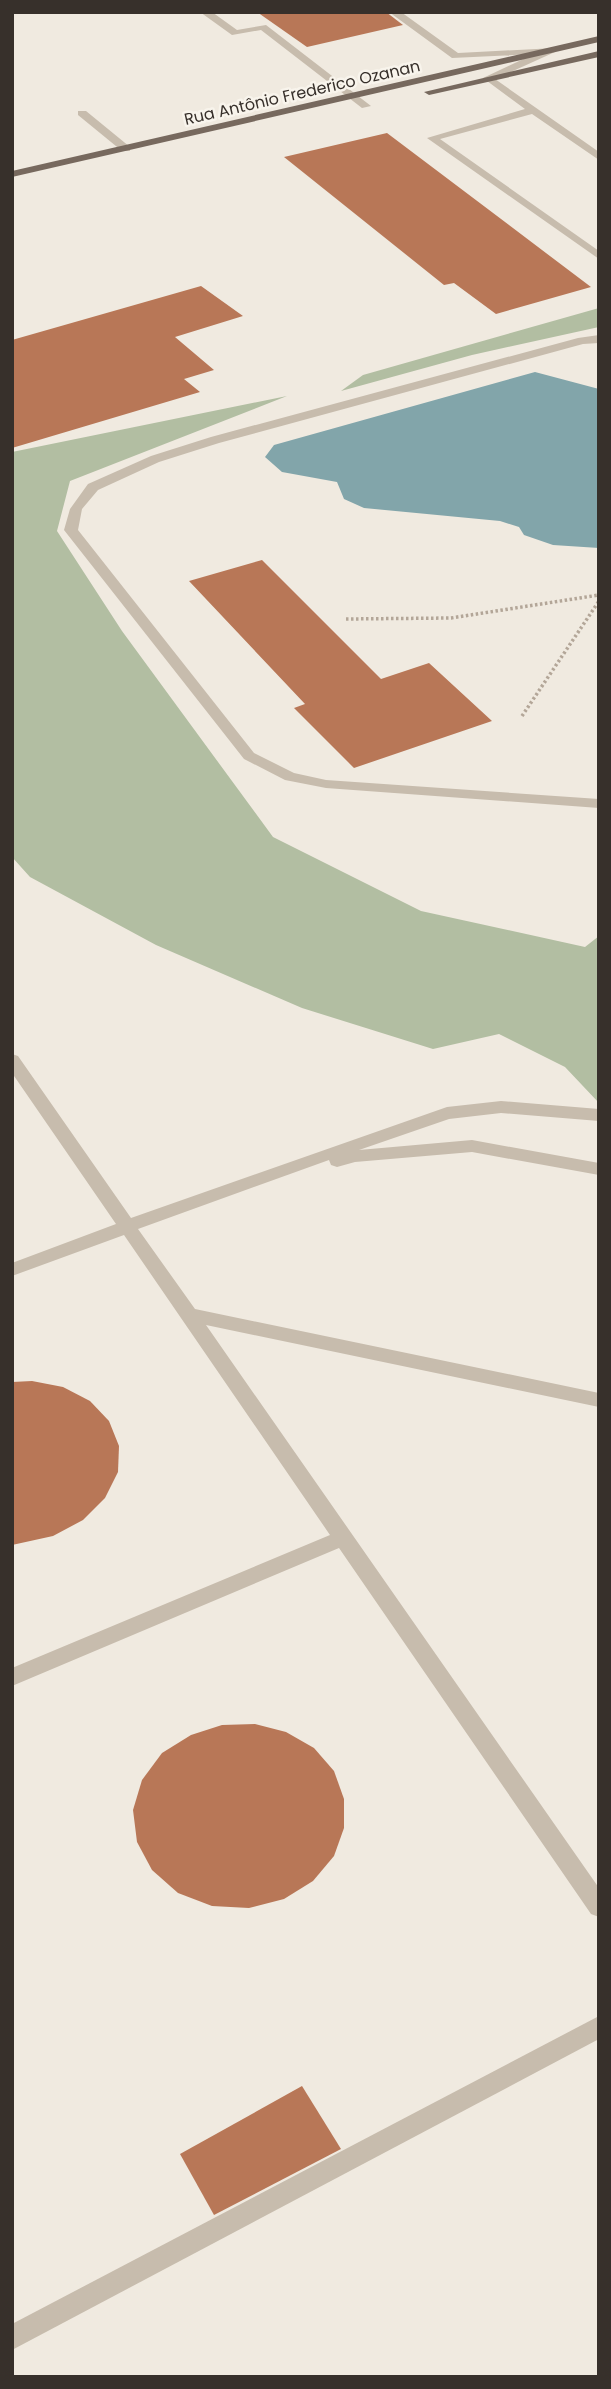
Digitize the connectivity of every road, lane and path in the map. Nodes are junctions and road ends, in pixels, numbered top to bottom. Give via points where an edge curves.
1 (205, 12) edge
2 (394, 12) edge
3 (599, 39) edge
4 (552, 50) junction
5 (599, 54) edge
6 (488, 78) junction
7 (355, 97) junction
8 (366, 106) junction
9 (535, 110) junction
10 (82, 113) dead end
11 (125, 149) junction
12 (599, 157) edge
13 (94, 168) dead end
14 (12, 174) edge
15 (599, 256) edge
16 (599, 339) edge
17 (599, 595) edge
18 (599, 601) edge
19 (346, 618) dead end
20 (522, 716) dead end
21 (599, 804) edge
22 (12, 1060) edge
23 (599, 1115) edge
24 (599, 1169) edge
25 (212, 1194) junction
26 (128, 1226) junction
27 (12, 1270) edge
28 (190, 1315) junction
29 (599, 1400) edge
30 (345, 1537) junction
31 (12, 1677) edge
32 (599, 1907) edge
33 (599, 2027) edge
34 (12, 2338) edge

1 - 7 lane via 235,33 263,27
2 - 4 lane via 456,56
3 - 4 main road, Rua Antônio Frederico Ozanan
4 - 6 lane
4 - 7 main road, Rua Antônio Frederico Ozanan
5 - 6 main road, Rua Antônio Frederico Ozanan
6 - 8 main road, Rua Antônio Frederico Ozanan
6 - 9 lane
7 - 8 lane
7 - 11 main road, Rua Antônio Frederico Ozanan
8 - 13 main road, Rua Antônio Frederico Ozanan
9 - 12 lane
9 - 15 lane via 432,138
10 - 11 lane
11 - 14 main road, Rua Antônio Frederico Ozanan
16 - 21 lane via 155,459 93,487 76,509 71,530 249,756 290,777 326,784
17 - 19 path via 451,618
18 - 20 path
22 - 26 lane
23 - 25 lane via 501,1107 447,1113
24 - 25 lane via 472,1146 355,1156
25 - 26 lane
26 - 27 lane
26 - 28 lane
28 - 29 lane
28 - 30 lane
30 - 31 lane
30 - 32 lane
33 - 34 lane

